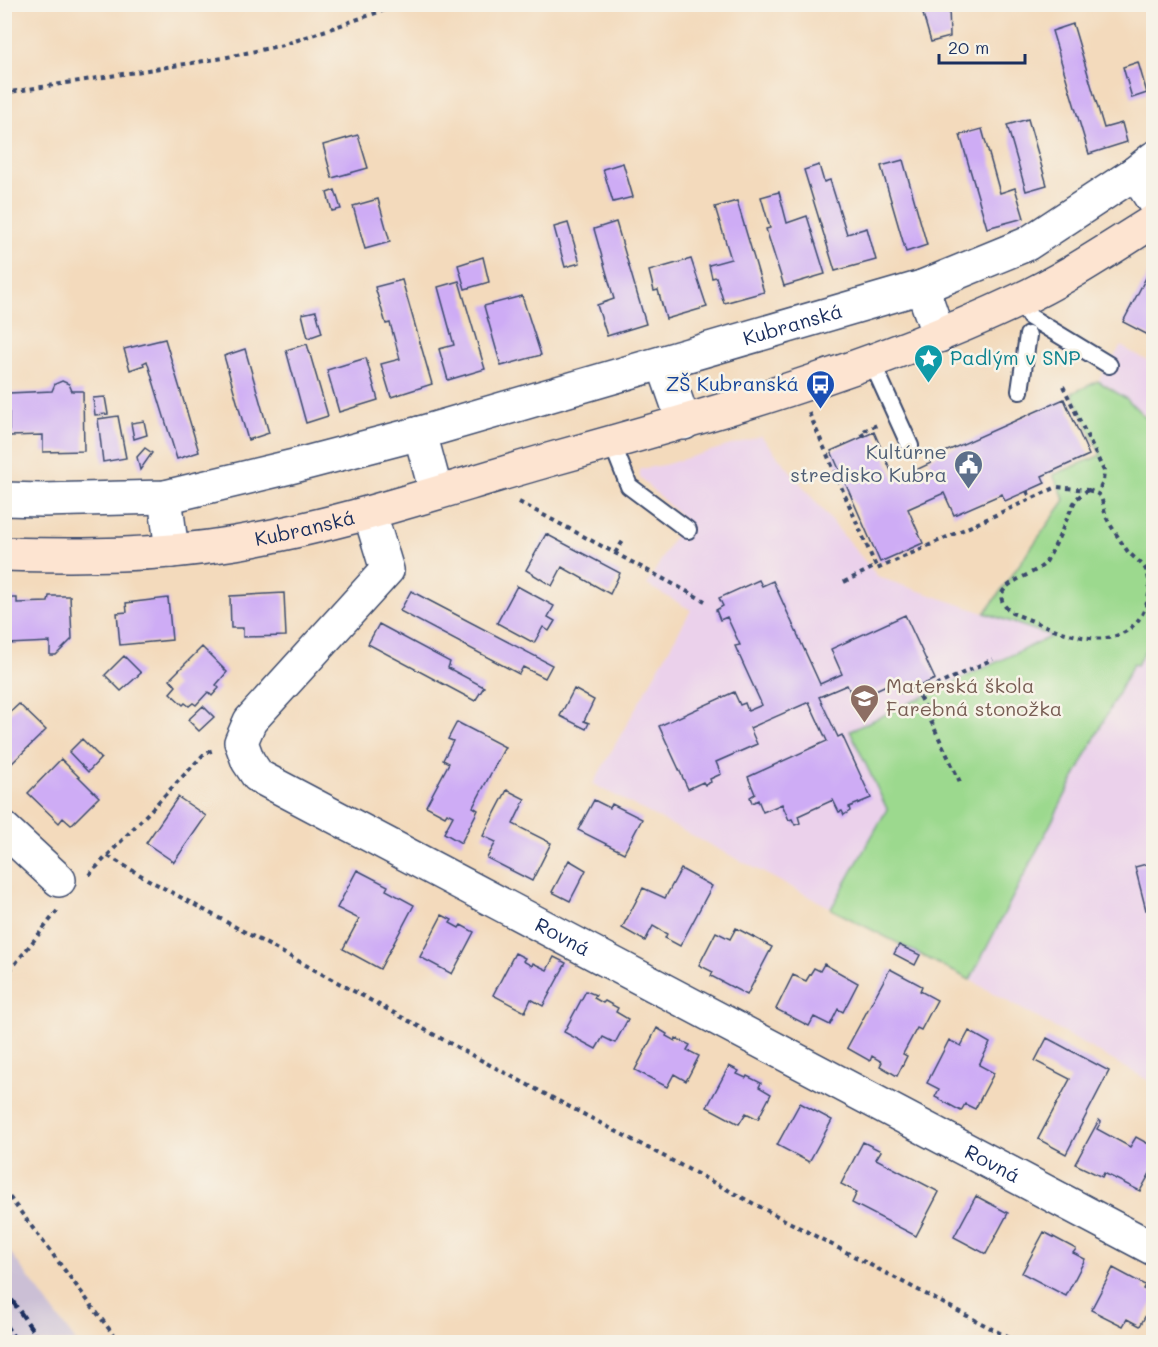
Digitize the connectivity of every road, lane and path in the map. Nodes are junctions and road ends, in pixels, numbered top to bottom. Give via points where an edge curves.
1 (402, 4) edge
2 (4, 93) edge
3 (1144, 165) edge
4 (1154, 202) edge
5 (1154, 221) edge
6 (922, 288) junction
7 (1020, 300) junction
8 (1028, 335) dead end
9 (939, 336) junction
10 (871, 360) junction
11 (663, 363) junction
12 (1109, 365) dead end
13 (1063, 386) dead end
14 (1020, 391) dead end
15 (808, 410) dead end
16 (684, 423) junction
17 (880, 424) dead end
18 (420, 434) junction
19 (864, 437) dead end
20 (612, 443) junction
21 (910, 446) dead end
22 (1088, 490) junction
23 (1028, 491) dead end
24 (436, 492) junction
25 (1098, 493) junction
26 (165, 497) junction
27 (513, 498) dead end
28 (4, 499) edge
29 (1031, 499) junction
30 (370, 514) junction
31 (688, 530) dead end
32 (623, 541) dead end
33 (172, 551) junction
34 (615, 553) junction
35 (4, 554) edge
36 (876, 566) junction
37 (844, 582) dead end
38 (705, 601) dead end
39 (993, 659) dead end
40 (241, 742) junction
41 (960, 782) dead end
42 (4, 829) edge
43 (108, 856) junction
44 (67, 890) junction
45 (4, 978) edge
46 (4, 1190) edge
47 (1154, 1249) edge
48 (119, 1342) edge
49 (1017, 1342) edge

1 - 2 path via 283,45
3 - 4 street, Kubranská
3 - 6 street, Kubranská via 1027,244
5 - 7 street, Kubranská
6 - 9 street
6 - 11 street, Kubranská
7 - 9 street, Kubranská
7 - 12 lane via 1030,317
8 - 14 lane
9 - 10 street, Kubranská
10 - 16 street, Kubranská
10 - 21 lane
11 - 16 street
11 - 18 street, Kubranská
13 - 25 path via 1104,471
15 - 36 path
16 - 20 street, Kubranská
17 - 19 path via 861,432
18 - 24 street
18 - 26 street, Kubranská
20 - 24 street, Kubranská
20 - 31 lane via 629,486
22 - 25 path
22 - 25 path via 1074,503 1045,564 1014,581 1002,597 1004,607 1012,613 1079,636 1107,639 1121,636 1135,625 1146,609 1150,589 1146,570 1113,530
22 - 29 path via 1057,487
23 - 29 path
24 - 30 street, Kubranská
26 - 28 street, Kubranská
26 - 33 street
27 - 34 path
29 - 36 path
30 - 33 street, Kubranská via 276,535
30 - 40 street via 387,570 250,721
32 - 34 path
33 - 35 street, Kubranská via 129,555
34 - 38 path
36 - 37 path
39 - 41 path via 918,694
40 - 43 path via 205,753
40 - 47 street, Rovná via 258,776
42 - 44 street
43 - 44 path
43 - 49 path via 490,1065
44 - 45 path
46 - 48 path

